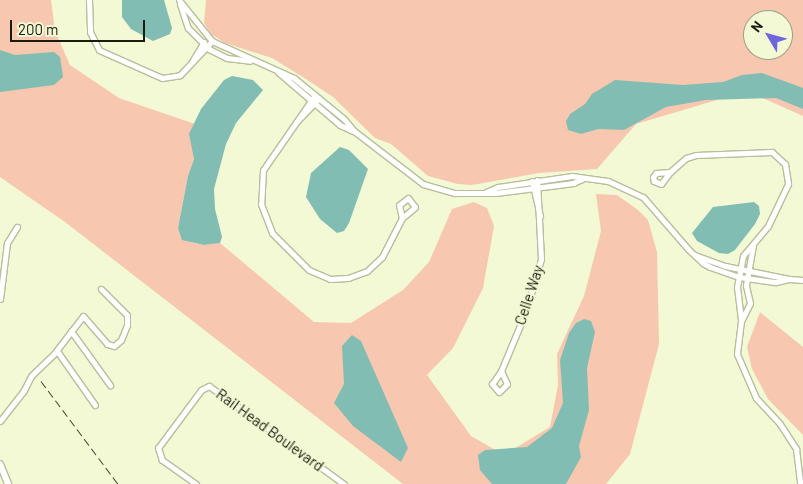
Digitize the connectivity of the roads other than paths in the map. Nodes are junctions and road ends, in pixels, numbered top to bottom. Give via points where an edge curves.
1 (89, 0) edge
2 (180, 1) edge
3 (209, 39) junction
4 (205, 45) junction
5 (254, 61) junction
6 (277, 71) junction
7 (317, 96) junction
8 (312, 103) junction
9 (354, 131) junction
10 (670, 172) dead end
11 (584, 178) junction
12 (535, 181) junction
13 (536, 189) junction
14 (484, 192) junction
15 (402, 218) dead end
16 (17, 227) dead end
17 (753, 246) junction
18 (695, 255) junction
19 (740, 268) junction
20 (747, 270) junction
21 (739, 277) junction
22 (746, 278) junction
23 (789, 279) junction
24 (803, 280) edge
25 (101, 289) dead end
26 (0, 299) edge
27 (741, 321) junction
28 (71, 331) junction
29 (57, 351) junction
30 (501, 370) dead end
31 (110, 385) dead end
32 (95, 405) dead end
33 (0, 421) edge
34 (0, 464) edge
35 (8, 484) edge
36 (196, 484) edge
37 (344, 484) edge
38 (800, 484) edge

1 - 4 street via 91,37 105,54 166,79 180,75
2 - 3 street
2 - 4 street via 186,24
3 - 4 street
3 - 5 street
4 - 5 street via 227,58
5 - 6 street
6 - 7 street via 294,78
6 - 8 street
7 - 8 street
7 - 9 street
8 - 9 street via 340,125
8 - 15 street via 266,163 260,198 269,229 300,263 330,278 361,274 382,257
9 - 14 street via 423,184 455,193
10 - 17 street via 686,158 696,155 761,150 772,152 780,159 788,174 788,184 768,226
11 - 12 street via 572,176
11 - 13 street
11 - 18 street via 608,181 643,197
12 - 13 street, Celle Way
12 - 14 street
13 - 14 street
13 - 30 street, Celle Way via 541,259 536,284
16 - 26 street via 7,243
17 - 19 street via 745,252
17 - 20 street
18 - 19 street
18 - 21 street via 710,267
19 - 20 street
19 - 21 street
20 - 22 street
20 - 23 street
21 - 22 street
21 - 27 street via 737,295
22 - 23 street via 776,282
22 - 27 street via 750,304
23 - 24 street
25 - 28 street via 127,314 121,340 114,346 107,344 84,316
27 - 38 street via 737,342 741,369 756,398 780,424 796,449
28 - 29 street
28 - 31 street
29 - 32 street
29 - 33 street via 31,376
34 - 35 street
36 - 37 street, Rail Head Boulevard via 162,460 158,448 201,390 209,386

